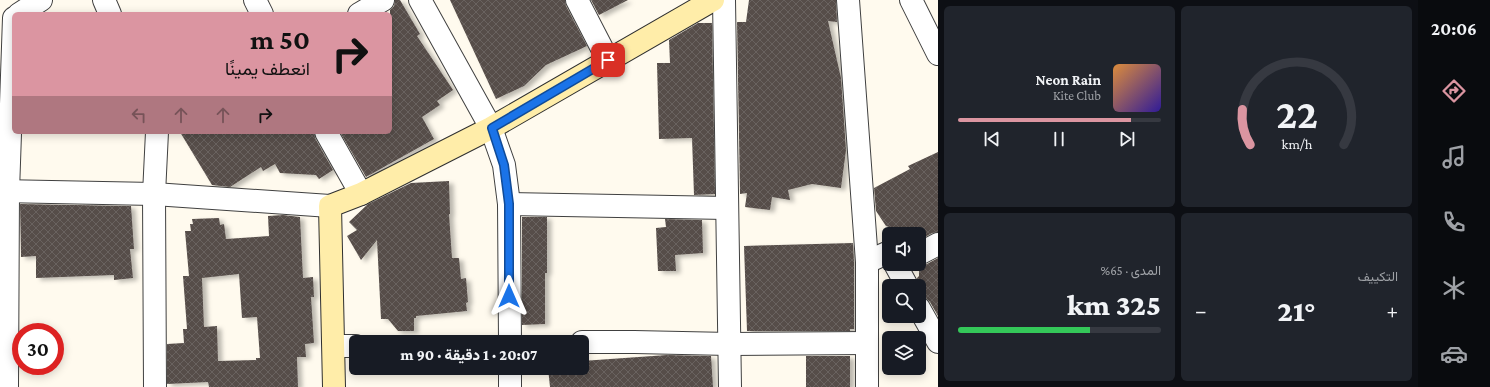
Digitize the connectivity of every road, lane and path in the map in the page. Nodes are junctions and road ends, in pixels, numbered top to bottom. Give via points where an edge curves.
1 (41, 0) edge
2 (104, 0) edge
3 (255, 0) edge
4 (383, 0) edge
5 (420, 0) edge
6 (576, 0) edge
7 (713, 0) edge
8 (724, 0) edge
9 (848, 0) edge
10 (911, 0) edge
11 (22, 12) edge
12 (109, 12) edge
13 (261, 12) edge
14 (362, 12) edge
15 (0, 18) edge
16 (12, 18) edge
17 (12, 53) edge
18 (938, 54) edge
19 (608, 60) junction
20 (492, 128) junction
21 (157, 134) edge
22 (327, 134) edge
23 (4, 191) edge
24 (154, 194) junction
25 (361, 194) junction
26 (509, 204) junction
27 (330, 206) junction
28 (726, 208) junction
29 (938, 244) edge
30 (926, 250) edge
31 (882, 257) edge
32 (867, 262) junction
33 (926, 321) edge
34 (510, 335) edge
35 (589, 342) edge
36 (938, 342) edge
37 (867, 343) junction
38 (730, 344) junction
39 (334, 346) junction
40 (349, 346) edge
41 (5, 375) edge
42 (510, 375) edge
43 (155, 387) edge
44 (334, 387) edge
45 (510, 387) edge
46 (730, 387) edge
47 (867, 387) edge

1 - 11 street
2 - 12 street
3 - 13 street
4 - 14 street
5 - 20 street
6 - 19 street
7 - 19 street
8 - 28 street
9 - 32 street
10 - 18 street
15 - 16 street
17 - 23 street
19 - 20 street
20 - 25 street
20 - 26 street via 504,165
21 - 24 street
22 - 25 street
23 - 24 street
23 - 41 street
24 - 27 street
24 - 43 street
25 - 27 street
26 - 28 street
26 - 34 street
27 - 39 street
28 - 38 street
29 - 30 street
31 - 32 street
32 - 37 street
33 - 36 street
35 - 38 street
37 - 38 street
37 - 47 street
38 - 46 street
39 - 40 street
39 - 44 street
42 - 45 street

